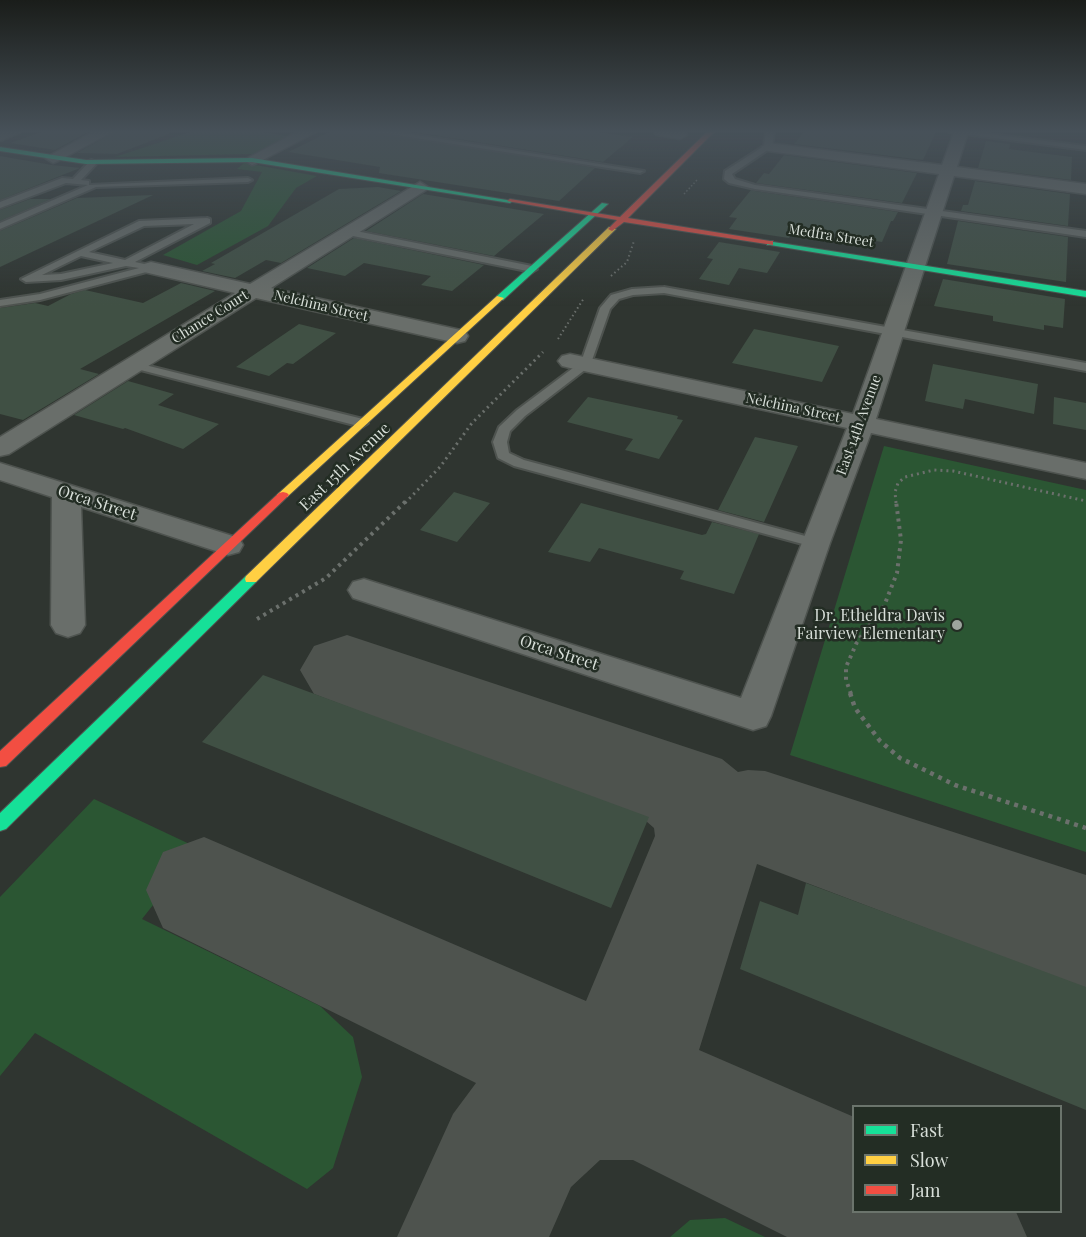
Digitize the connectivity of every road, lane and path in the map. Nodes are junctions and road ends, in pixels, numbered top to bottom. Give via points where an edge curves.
1 (39, 190) edge
2 (84, 190) edge
3 (416, 190) edge
4 (437, 190) edge
5 (620, 190) edge
6 (652, 190) edge
7 (775, 190) edge
8 (942, 190) edge
9 (0, 205) edge
10 (934, 212) junction
11 (592, 215) junction
12 (621, 220) junction
13 (0, 226) edge
14 (635, 231) dead end
15 (346, 232) junction
16 (1086, 234) edge
17 (80, 253) junction
18 (126, 263) junction
19 (915, 266) junction
20 (151, 268) junction
21 (532, 268) junction
22 (607, 279) dead end
23 (252, 291) junction
24 (589, 292) dead end
25 (1086, 294) edge
26 (0, 303) edge
27 (892, 333) junction
28 (456, 336) junction
29 (546, 350) dead end
30 (570, 356) junction
31 (133, 365) junction
32 (1086, 367) edge
33 (362, 423) junction
34 (862, 423) junction
35 (0, 448) edge
36 (0, 471) edge
37 (1086, 471) edge
38 (66, 493) junction
39 (1086, 501) edge
40 (815, 543) junction
41 (228, 545) junction
42 (364, 590) dead end
43 (252, 621) dead end
44 (68, 625) dead end
45 (753, 716) joint
46 (0, 761) edge
47 (0, 824) edge
48 (1086, 828) edge

1 - 9 lane
2 - 13 lane
3 - 15 street, Chance Court
4 - 11 main road, Medfra Street
5 - 11 main road, East 15th Avenue
6 - 12 main road, East 15th Avenue
7 - 10 lane
8 - 10 street, East 14th Avenue
10 - 16 lane
10 - 19 street, East 14th Avenue
11 - 12 main road, Medfra Street
11 - 21 main road, East 15th Avenue
12 - 19 main road, Medfra Street
12 - 47 main road, East 15th Avenue
14 - 22 path via 627,262
15 - 21 lane
15 - 23 street, Chance Court
17 - 18 lane
17 - 18 lane via 26,279 62,277
17 - 18 lane via 142,224 207,221
18 - 20 lane
19 - 25 main road, Medfra Street
19 - 27 street, East 14th Avenue
20 - 23 street, Nelchina Street
20 - 26 lane via 40,297
21 - 28 main road, East 15th Avenue
23 - 28 street, Nelchina Street
23 - 31 street, Chance Court
24 - 30 path
27 - 30 lane via 664,291 632,292 615,297
27 - 32 lane
27 - 34 street, East 14th Avenue
28 - 33 main road, East 15th Avenue
29 - 43 path via 472,423 440,467 326,578
30 - 34 street, Nelchina Street
30 - 40 lane via 504,430 500,442 503,455 519,464
31 - 33 lane
31 - 35 street, Chance Court
33 - 41 main road, East 15th Avenue
34 - 37 street, Nelchina Street
34 - 40 street, East 14th Avenue
36 - 38 street, Orca Street
38 - 41 street, Orca Street
38 - 44 street
39 - 48 path via 953,471 934,470 905,477 895,492 901,540 897,573 884,606 857,642 846,667 855,708 880,741 900,758 955,786
40 - 45 street, East 14th Avenue
41 - 46 main road, East 15th Avenue
42 - 45 street, Orca Street

